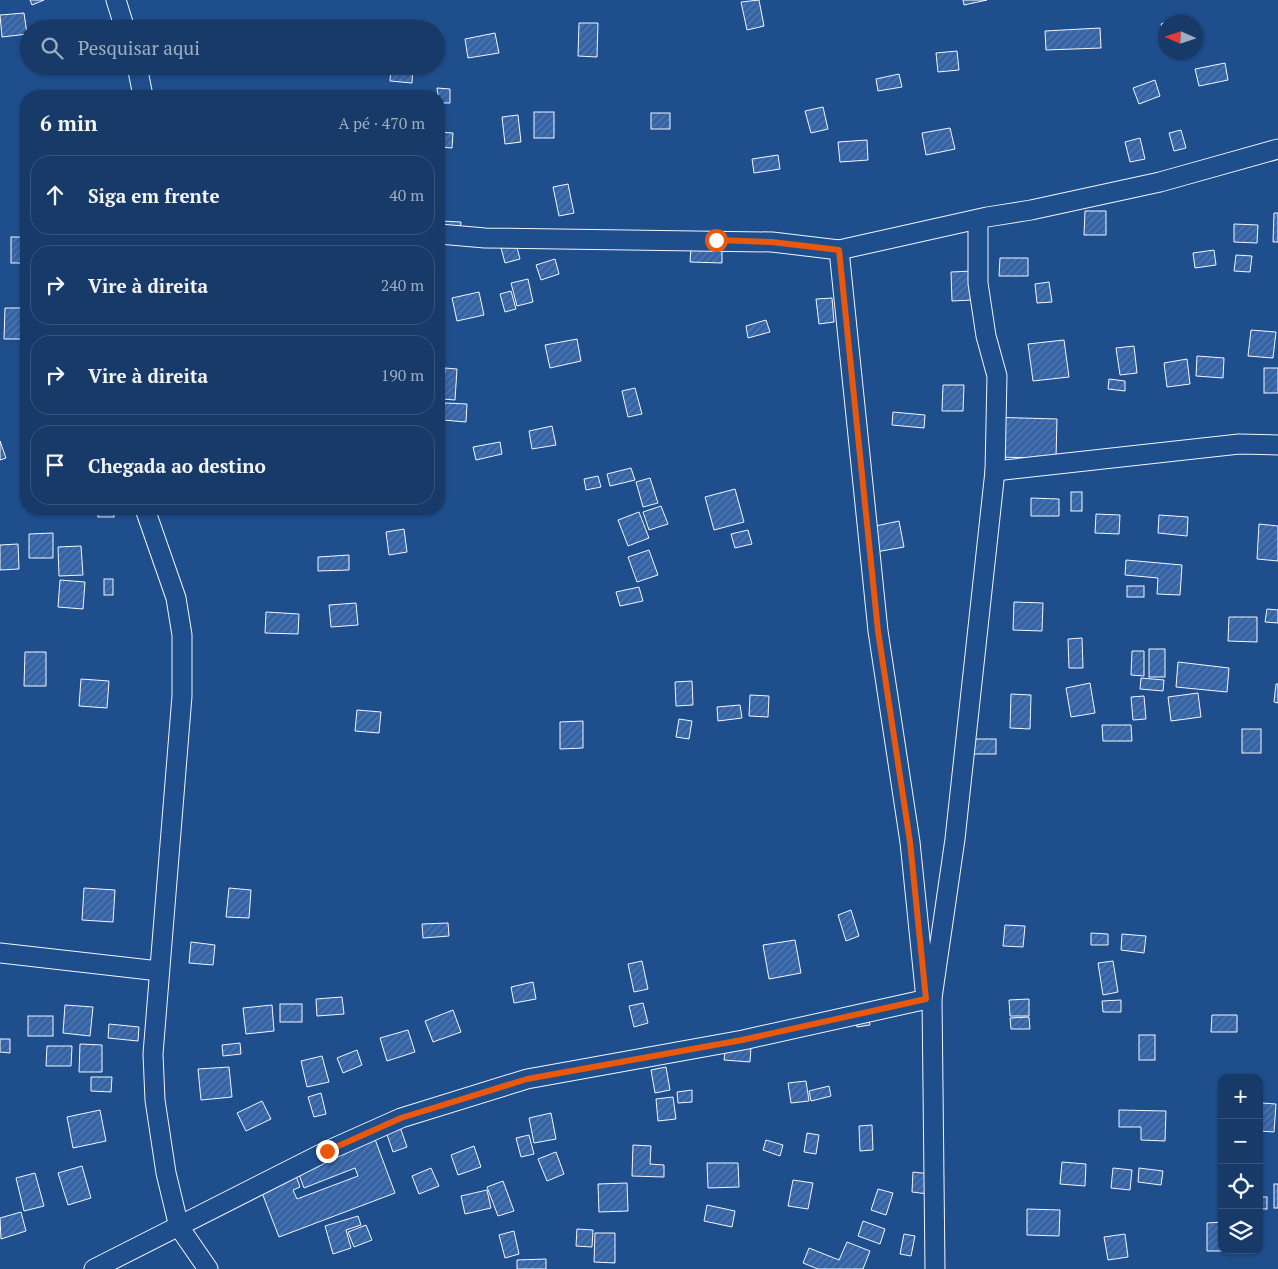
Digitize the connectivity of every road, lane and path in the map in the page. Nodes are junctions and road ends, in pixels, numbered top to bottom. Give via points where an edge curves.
1 (116, 0) edge
2 (122, 20) edge
3 (138, 75) edge
4 (142, 90) edge
5 (1278, 149) edge
6 (978, 220) junction
7 (445, 235) edge
8 (839, 250) junction
9 (1278, 445) edge
10 (994, 471) junction
11 (147, 515) edge
12 (0, 953) edge
13 (159, 971) junction
14 (929, 998) junction
15 (179, 1227) junction
16 (94, 1269) edge
17 (208, 1269) edge
18 (935, 1269) edge

1 - 2 street
3 - 4 street
5 - 6 street via 1160,182
6 - 8 street
6 - 10 street via 978,284 986,336 997,376
7 - 8 street via 486,238 772,242
8 - 14 street via 878,631 910,842
9 - 10 street via 1239,444
10 - 14 street via 955,839
11 - 13 street via 176,598 182,635 182,696
12 - 13 street
13 - 15 street via 153,1054 155,1100 166,1173
14 - 15 street via 742,1040 527,1079 401,1118 327,1151
14 - 18 street
15 - 16 street
15 - 17 street

